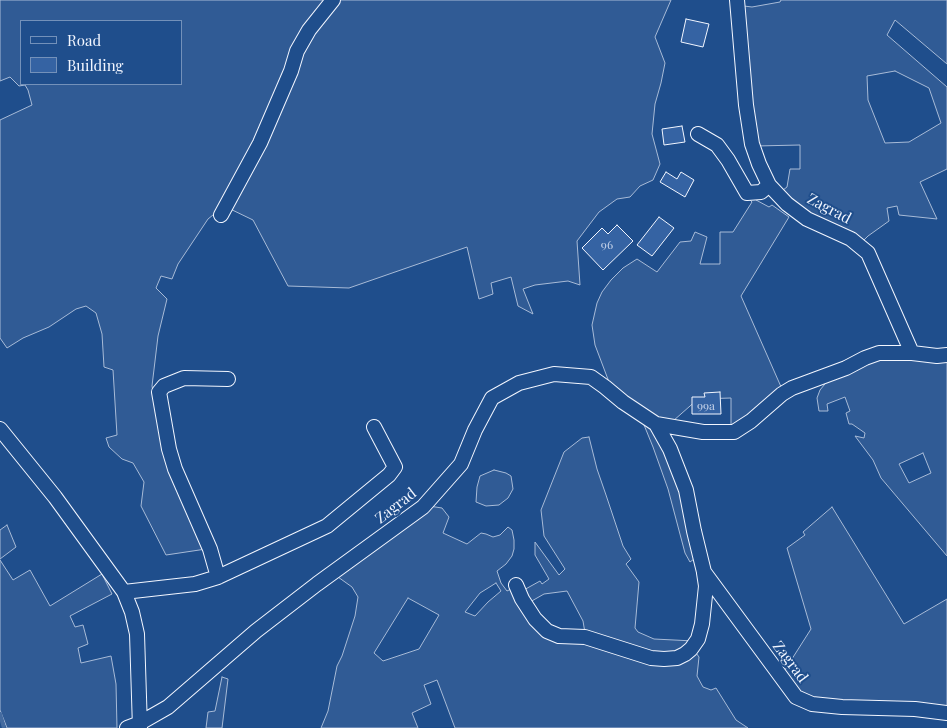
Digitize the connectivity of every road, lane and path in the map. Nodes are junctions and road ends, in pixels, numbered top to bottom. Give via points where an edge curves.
1 (334, 0) edge
2 (737, 0) edge
3 (698, 134) dead end
4 (769, 185) junction
5 (221, 215) dead end
6 (912, 353) junction
7 (947, 355) edge
8 (228, 379) dead end
9 (656, 424) junction
10 (374, 427) dead end
11 (0, 429) edge
12 (704, 572) junction
13 (218, 577) junction
14 (516, 586) dead end
15 (124, 592) junction
16 (947, 713) edge
17 (140, 726) edge
18 (127, 728) edge

1 - 5 street via 309,30 297,51 263,135
2 - 4 street, Zagrad via 752,144
3 - 4 street via 716,145 748,193 761,192
4 - 6 street, Zagrad via 787,204 807,218 851,239 868,253
6 - 7 street, Zagrad
6 - 9 street, Zagrad via 879,353 792,388 734,432 703,432
8 - 13 street via 184,378 164,386 159,392 175,469 210,549
9 - 12 street, Zagrad via 686,490
9 - 17 street, Zagrad via 591,376 554,374 519,383 492,398 462,464 423,507 256,631 168,707
10 - 13 street via 395,467 389,475 327,526
11 - 15 street via 55,497
12 - 14 street, Zagrad via 706,586 698,639 685,654 664,659 651,658 585,637 559,636 547,631 535,619
12 - 16 street, Zagrad via 796,696 812,704
13 - 15 street via 195,584
15 - 17 street via 138,634
17 - 18 street, Zagrad

